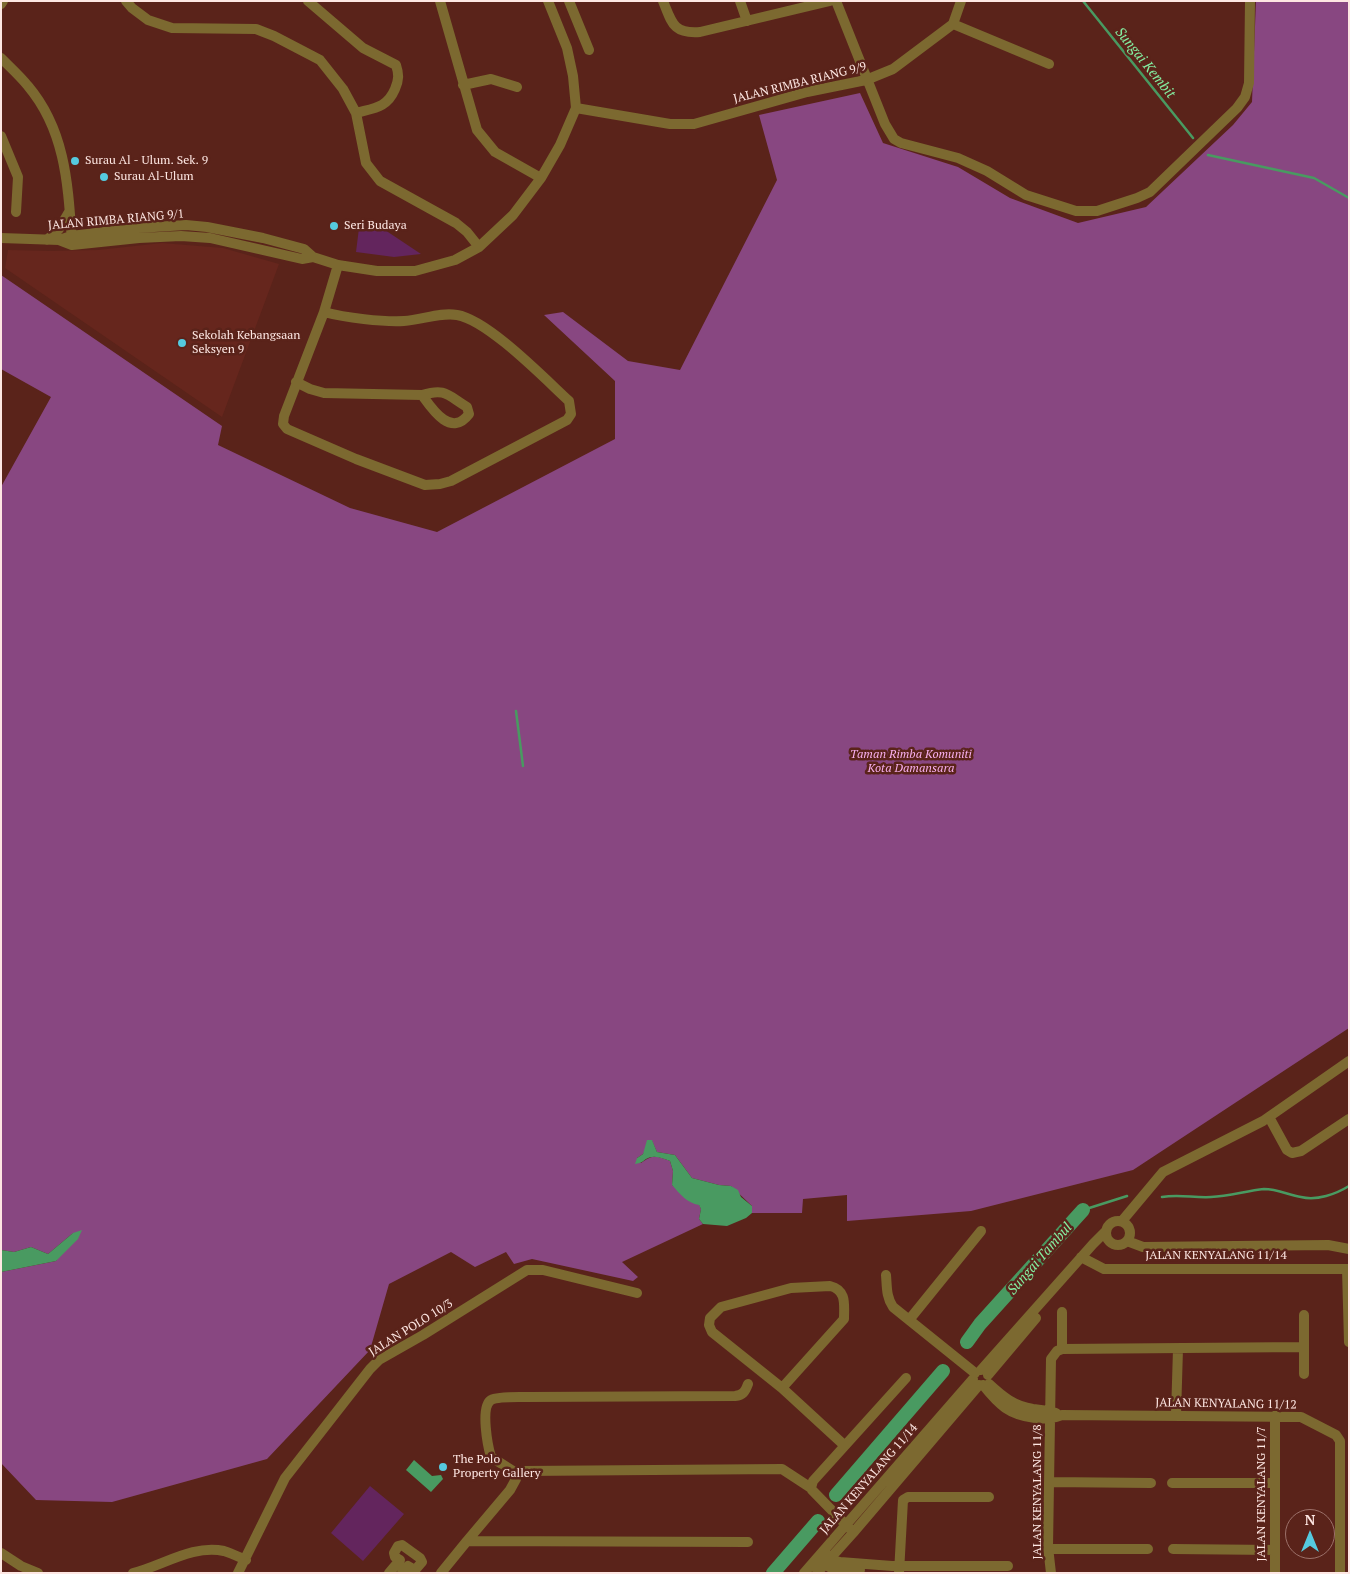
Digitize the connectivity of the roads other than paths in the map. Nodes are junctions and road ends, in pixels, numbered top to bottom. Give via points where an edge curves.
1 (126, 1) edge
2 (308, 1) edge
3 (440, 1) edge
4 (548, 1) edge
5 (569, 1) edge
6 (663, 1) edge
7 (740, 1) edge
8 (830, 1) edge
9 (836, 1) edge
10 (961, 1) edge
11 (1250, 1) edge
12 (747, 21) junction
13 (953, 24) junction
14 (589, 50) dead end
15 (1, 58) edge
16 (1049, 64) dead end
17 (866, 80) junction
18 (464, 85) junction
19 (517, 87) dead end
20 (581, 108) junction
21 (356, 113) junction
22 (1, 136) edge
23 (541, 178) junction
24 (16, 212) dead end
25 (69, 215) junction
26 (92, 234) junction
27 (1, 238) edge
28 (263, 238) junction
29 (47, 240) junction
30 (72, 241) junction
31 (479, 246) junction
32 (260, 249) junction
33 (313, 257) junction
34 (338, 265) junction
35 (324, 312) junction
36 (296, 382) junction
37 (422, 395) dead end
38 (1349, 1061) edge
39 (1269, 1117) junction
40 (1349, 1119) edge
41 (1122, 1221) junction
42 (981, 1231) dead end
43 (1107, 1235) junction
44 (1127, 1241) junction
45 (1349, 1249) edge
46 (1084, 1258) junction
47 (1348, 1269) edge
48 (886, 1275) dead end
49 (636, 1293) dead end
50 (1062, 1312) dead end
51 (1304, 1314) dead end
52 (909, 1320) junction
53 (1349, 1342) edge
54 (1304, 1347) junction
55 (1062, 1350) junction
56 (1178, 1350) junction
57 (1304, 1374) dead end
58 (906, 1378) dead end
59 (981, 1378) junction
60 (748, 1384) dead end
61 (782, 1388) junction
62 (1050, 1415) junction
63 (1176, 1415) junction
64 (1274, 1416) junction
65 (844, 1445) junction
66 (517, 1474) junction
67 (1049, 1482) junction
68 (1150, 1483) dead end
69 (1172, 1483) dead end
70 (1275, 1483) junction
71 (811, 1488) junction
72 (988, 1497) dead end
73 (846, 1525) junction
74 (853, 1533) junction
75 (467, 1541) junction
76 (748, 1542) dead end
77 (1048, 1549) junction
78 (1148, 1549) dead end
79 (1173, 1549) dead end
80 (1275, 1550) junction
81 (1, 1553) edge
82 (823, 1559) junction
83 (246, 1560) junction
84 (403, 1566) edge
85 (1008, 1566) dead end
86 (897, 1568) edge
87 (150, 1571) edge
88 (38, 1573) edge
89 (133, 1573) edge
90 (238, 1573) edge
91 (388, 1573) edge
92 (440, 1573) edge
93 (804, 1573) edge
94 (817, 1573) edge
95 (1051, 1573) edge
96 (1275, 1573) edge
97 (1340, 1573) edge

1 - 21 street via 148,20 172,28 256,29 274,36 320,60 343,89
2 - 21 street via 363,48 396,65 400,74 390,101
3 - 18 street
4 - 20 street, JALAN RIMBA RIANG 9/1 via 567,48
5 - 14 street
6 - 12 street via 673,24 688,33
7 - 12 street
8 - 12 street
9 - 17 street
10 - 13 street
11 - 17 street via 1249,83 1237,108 1150,192 1097,211 1076,211 1026,196 1001,179 958,158 901,143 894,139 885,124
13 - 16 street
13 - 17 street, JALAN RIMBA RIANG 9/9 via 893,68
15 - 25 street via 29,87 50,120 64,160
17 - 20 street, JALAN RIMBA RIANG 9/9 via 807,92 694,124 670,124
18 - 19 street via 491,79
18 - 23 street via 477,130 495,152
20 - 23 street, JALAN RIMBA RIANG 9/1
21 - 31 street via 366,163 380,181 456,223
22 - 24 street via 18,176
23 - 31 street, JALAN RIMBA RIANG 9/1 via 513,215
25 - 26 street via 81,230
25 - 29 street
25 - 30 street
26 - 28 street, JALAN RIMBA RIANG 9/1 via 186,225
26 - 30 street, JALAN RIMBA RIANG 9/1
27 - 29 street, JALAN RIMBA RIANG 9/1
28 - 32 street
28 - 33 street, JALAN RIMBA RIANG 9/1 via 304,249
29 - 30 street, JALAN RIMBA RIANG 9/1
30 - 32 street via 181,236 210,238
31 - 34 street, JALAN RIMBA RIANG 9/1 via 455,260 415,271 377,271
32 - 33 street via 302,259
33 - 34 street, JALAN RIMBA RIANG 9/1
34 - 35 street
35 - 36 street
35 - 36 street via 404,321 460,315 504,342 569,401 571,414 567,420 451,481 425,485 287,429 283,424 284,416
36 - 37 street via 324,393
38 - 39 street
39 - 40 street via 1287,1150 1292,1153 1301,1151
39 - 41 street via 1163,1172
41 - 43 street via 1110,1224
41 - 44 street via 1130,1230
42 - 52 street
43 - 44 street via 1117,1245
43 - 46 street, JALAN KENYALANG 11/14
44 - 45 street via 1142,1247 1328,1245
46 - 47 street, JALAN KENYALANG 11/14 via 1104,1269
46 - 59 street, JALAN KENYALANG 11/14
47 - 53 street
48 - 52 street via 889,1302
49 - 83 street, JALAN POLO 10/3 via 543,1270 527,1270 379,1360 285,1478
50 - 55 street
51 - 54 street
52 - 59 street
54 - 56 street
54 - 57 street
55 - 56 street
55 - 62 street, JALAN KENYALANG 11/8 via 1056,1351 1051,1358
56 - 63 street
58 - 65 street
59 - 62 street via 1012,1403
59 - 73 street, JALAN KENYALANG 11/14
59 - 74 street, JALAN KENYALANG 11/14
60 - 66 street via 744,1393 735,1396 491,1400 486,1421 491,1457
61 - 61 street via 712,1332 710,1318 721,1307 791,1288 837,1288 843,1298 844,1319
61 - 65 street
62 - 63 street, JALAN KENYALANG 11/12
62 - 67 street, JALAN KENYALANG 11/8
63 - 64 street, JALAN KENYALANG 11/12
64 - 70 street, JALAN KENYALANG 11/7
64 - 97 street, JALAN KENYALANG 11/12 via 1301,1417 1336,1435 1340,1441
65 - 71 street via 813,1481
66 - 71 street via 782,1468
66 - 75 street via 510,1490
67 - 68 street
67 - 77 street, JALAN KENYALANG 11/8
69 - 70 street
70 - 80 street, JALAN KENYALANG 11/7
71 - 73 street
72 - 86 street via 908,1497 903,1500
73 - 74 street
73 - 82 street, JALAN KENYALANG 11/14
74 - 82 street, JALAN KENYALANG 11/14
75 - 76 street
75 - 92 street
77 - 78 street
77 - 95 street, JALAN KENYALANG 11/8
79 - 80 street
80 - 96 street, JALAN KENYALANG 11/7
81 - 88 street
82 - 86 street
82 - 93 street, JALAN KENYALANG 11/14
82 - 94 street, JALAN KENYALANG 11/14
83 - 87 street via 225,1551 208,1550 194,1552
83 - 90 street, JALAN POLO 10/3
84 - 91 street
85 - 86 street
87 - 89 street

